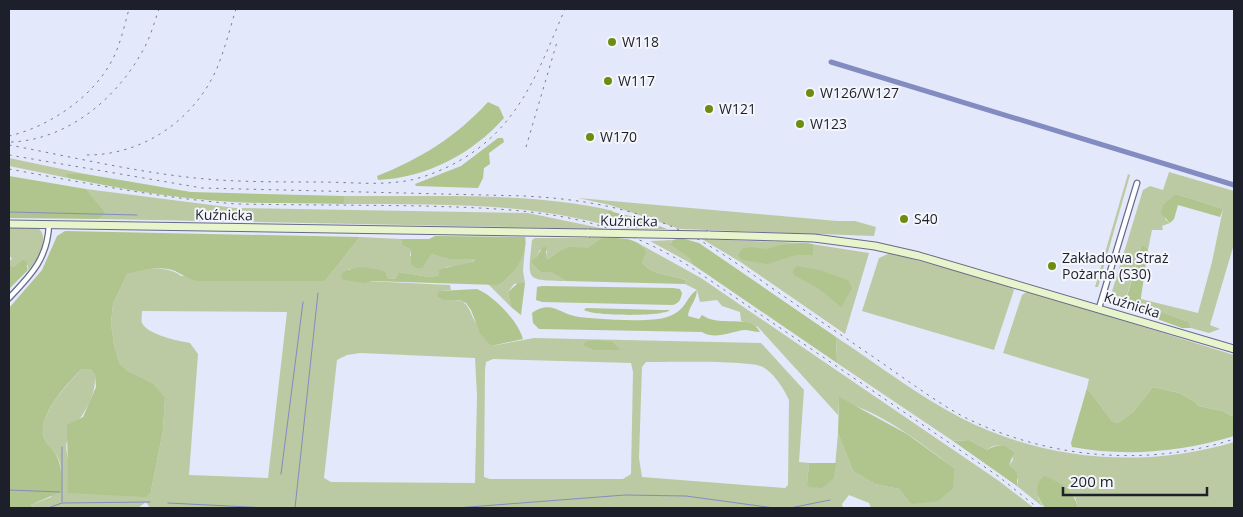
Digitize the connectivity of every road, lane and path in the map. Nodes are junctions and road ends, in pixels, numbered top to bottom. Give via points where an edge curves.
1 (1137, 182) dead end
2 (9, 224) edge
3 (49, 224) junction
4 (9, 298) edge
5 (1099, 308) junction
6 (1234, 349) edge

1 - 5 street
2 - 3 street, Kuźnicka
3 - 4 street via 48,240 40,262
3 - 5 street, Kuźnicka, bridge via 814,238 875,246 947,263
5 - 6 street, Kuźnicka

